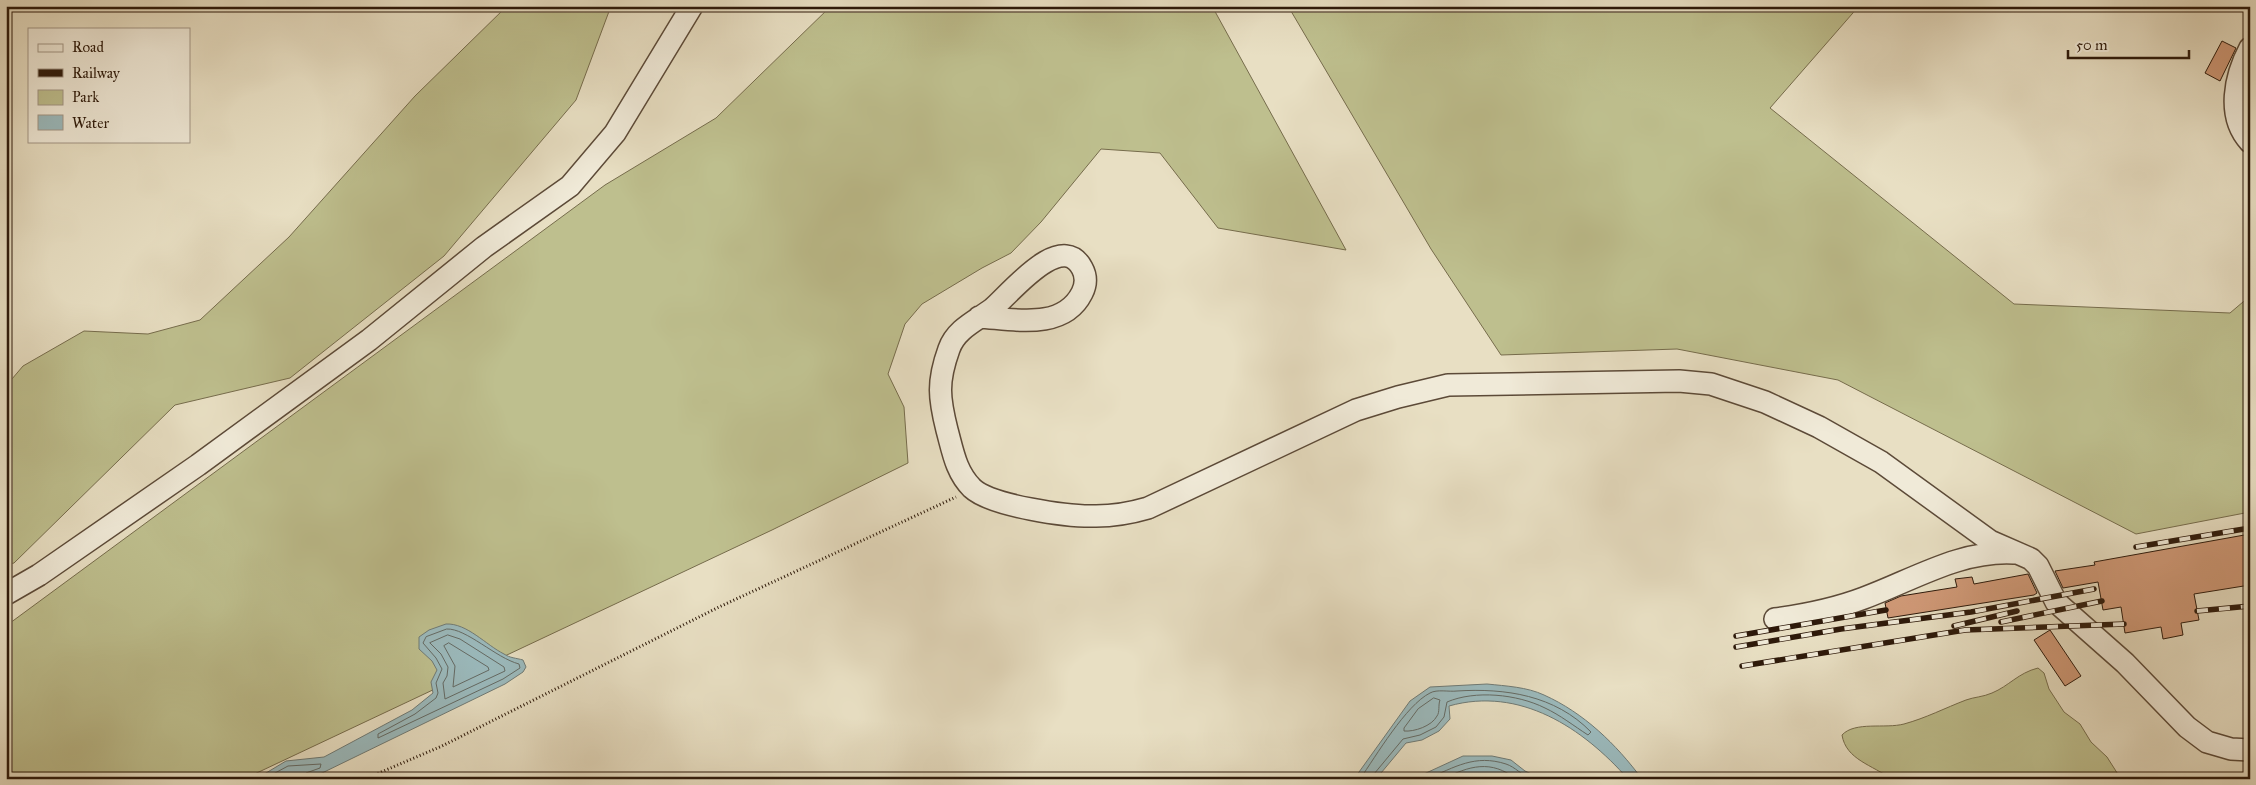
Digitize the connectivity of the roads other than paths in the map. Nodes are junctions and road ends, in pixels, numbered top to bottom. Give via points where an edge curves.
1 (692, 6) edge
2 (2250, 48) edge
3 (2250, 142) edge
4 (979, 317) junction
5 (2021, 554) junction
6 (6, 594) edge
7 (1775, 619) dead end
8 (2250, 750) edge

1 - 6 lane via 615,133 570,186 484,247 369,340 198,465 39,575
2 - 3 lane via 2241,68 2235,117
4 - 4 lane via 1056,318 1079,300 1086,278 1082,267 1074,259 1063,257 1039,265
4 - 5 lane via 959,332 949,347 943,369 939,397 957,469 973,489 987,497 1039,511 1094,516 1126,514 1148,508 1356,410 1448,385 1679,381 1711,384 1765,402 1819,427 1881,462 1990,541
5 - 7 lane via 1965,559 1931,569 1852,602
5 - 8 lane via 2038,566 2056,602 2125,663 2186,727 2207,742 2231,750

